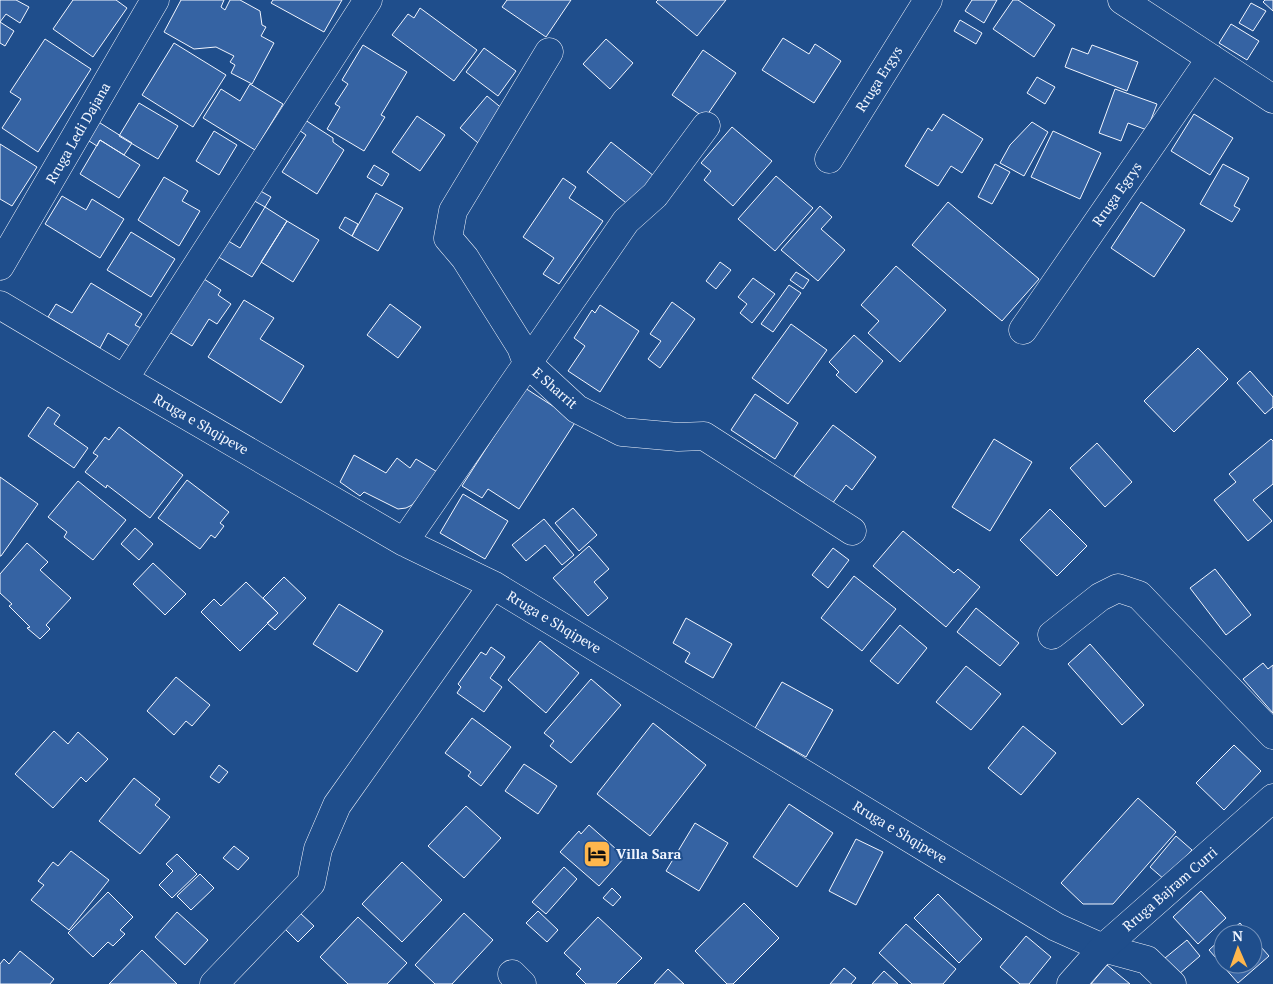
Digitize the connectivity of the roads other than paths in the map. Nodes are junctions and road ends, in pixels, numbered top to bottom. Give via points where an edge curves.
1 (155, 0) edge
2 (368, 0) edge
3 (928, 0) edge
4 (1122, 0) edge
5 (549, 52) dead end
6 (1211, 58) junction
7 (1273, 99) edge
8 (706, 126) dead end
9 (829, 159) dead end
10 (0, 266) edge
11 (0, 305) edge
12 (1023, 330) dead end
13 (527, 363) junction
14 (124, 379) junction
15 (852, 531) dead end
16 (404, 542) junction
17 (493, 585) junction
18 (1052, 635) dead end
19 (1273, 735) edge
20 (1273, 798) edge
21 (1103, 948) junction
22 (214, 984) edge
23 (1071, 984) edge
24 (1172, 984) edge

1 - 10 street, Rruga Ledi Dajana
2 - 14 street
3 - 9 street, Rruga Ergys
4 - 6 street
5 - 13 street, E Sharrit via 453,211 448,238 465,258 521,347
6 - 7 street
6 - 12 street, Rruga Egrys
8 - 13 street via 655,195 626,222
11 - 14 street, Rruga e Shqipeve
13 - 15 street, E Sharrit via 577,409 622,432 704,436
13 - 16 street
14 - 16 street, Rruga e Shqipeve
16 - 17 street, Rruga e Shqipeve
17 - 21 street, Rruga e Shqipeve via 1056,927
17 - 22 street via 337,806 318,849 311,883
18 - 19 street via 1100,597 1118,588 1139,595
20 - 21 street, Rruga Bajram Curri
21 - 23 street, Rruga Bajram Curri
21 - 24 street, Rruga e Shqipeve via 1147,960

